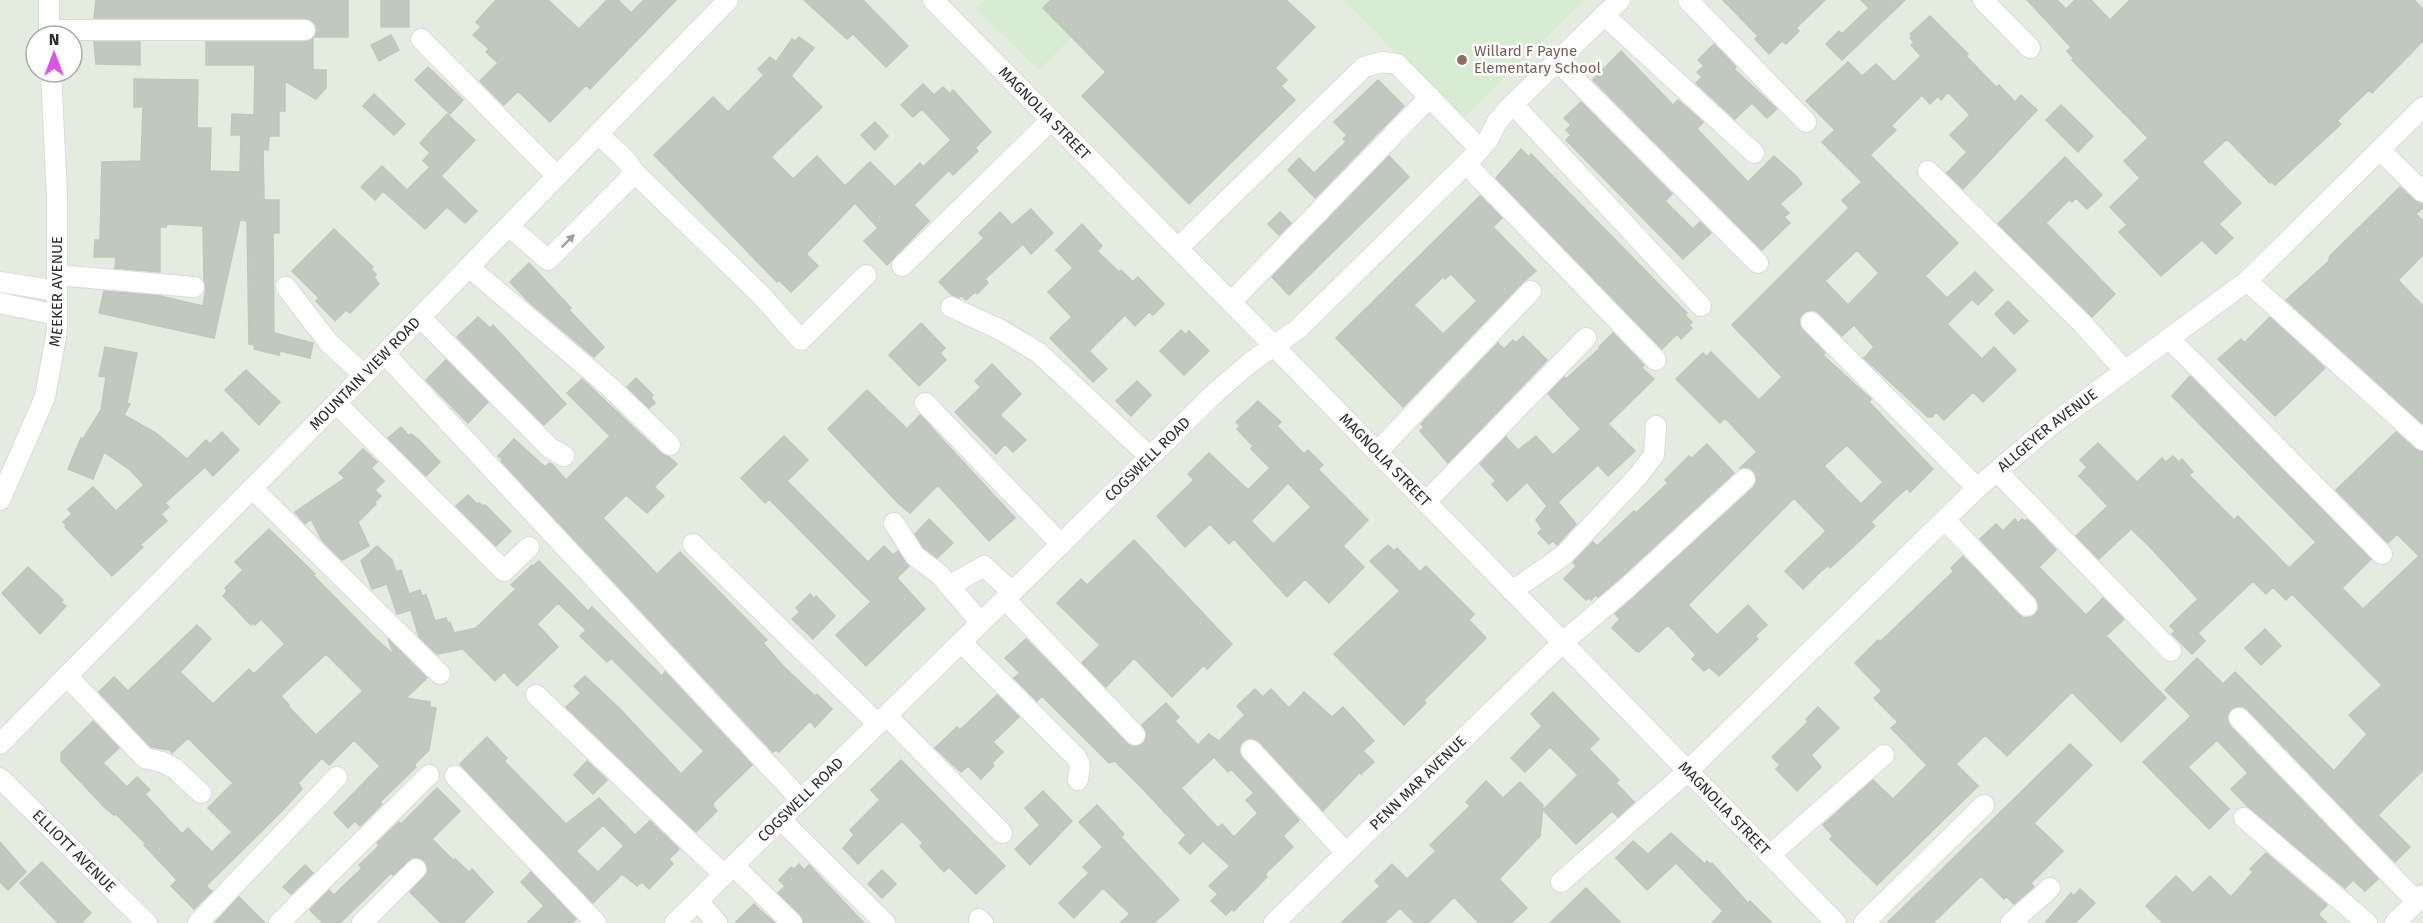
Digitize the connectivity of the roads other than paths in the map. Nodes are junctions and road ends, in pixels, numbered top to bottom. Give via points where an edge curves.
1 (49, 0) edge
2 (728, 0) edge
3 (933, 0) edge
4 (1620, 0) edge
5 (1688, 0) edge
6 (1983, 0) edge
7 (1604, 15) junction
8 (49, 24) edge
9 (305, 30) dead end
10 (84, 33) edge
11 (421, 39) dead end
12 (2030, 48) dead end
13 (1360, 55) dead end
14 (1557, 61) junction
15 (52, 84) edge
16 (1430, 97) junction
17 (1514, 104) junction
18 (2423, 107) edge
19 (1051, 120) junction
20 (1806, 122) dead end
21 (598, 134) junction
22 (1480, 149) junction
23 (2380, 150) junction
24 (1754, 153) dead end
25 (1466, 164) junction
26 (1928, 171) dead end
27 (635, 173) junction
28 (557, 176) junction
29 (2423, 192) edge
30 (509, 226) junction
31 (1175, 245) junction
32 (1758, 263) dead end
33 (902, 266) dead end
34 (469, 267) junction
35 (866, 275) dead end
36 (2247, 281) junction
37 (0, 282) edge
38 (57, 283) junction
39 (194, 287) dead end
40 (286, 287) dead end
41 (1531, 291) dead end
42 (1231, 302) junction
43 (0, 303) edge
44 (1701, 306) dead end
45 (951, 307) dead end
46 (57, 315) junction
47 (420, 317) junction
48 (1811, 322) dead end
49 (1586, 338) dead end
50 (2169, 339) junction
51 (1274, 346) junction
52 (385, 354) junction
53 (1656, 360) dead end
54 (2125, 372) junction
55 (364, 375) junction
56 (336, 403) junction
57 (925, 403) dead end
58 (1656, 426) dead end
59 (2423, 440) edge
60 (670, 445) dead end
61 (1377, 452) junction
62 (564, 456) dead end
63 (1150, 457) junction
64 (1997, 471) junction
65 (1745, 479) dead end
66 (252, 488) junction
67 (1977, 488) junction
68 (0, 500) edge
69 (1426, 502) junction
70 (1945, 520) junction
71 (894, 523) dead end
72 (693, 544) dead end
73 (1061, 544) junction
74 (529, 547) dead end
75 (2382, 554) dead end
76 (949, 586) junction
77 (1512, 591) junction
78 (1009, 596) junction
79 (2027, 606) dead end
80 (981, 623) junction
81 (961, 642) junction
82 (1562, 643) junction
83 (2171, 651) dead end
84 (440, 674) dead end
85 (67, 676) junction
86 (536, 695) dead end
87 (2239, 718) dead end
88 (882, 720) junction
89 (1135, 735) dead end
90 (0, 744) edge
91 (1251, 750) dead end
92 (1884, 755) dead end
93 (1688, 771) junction
94 (429, 775) dead end
95 (455, 776) dead end
96 (337, 777) dead end
97 (0, 778) edge
98 (1078, 780) dead end
99 (201, 793) dead end
100 (801, 800) junction
101 (1984, 805) dead end
102 (2244, 818) dead end
103 (781, 820) junction
104 (1002, 833) dead end
105 (1346, 853) junction
106 (1770, 855) junction
107 (416, 869) dead end
108 (729, 870) junction
109 (1561, 882) dead end
110 (2050, 888) dead end
111 (2420, 898) edge
112 (698, 901) junction
113 (1828, 920) edge
114 (147, 923) edge
115 (198, 923) edge
116 (279, 923) edge
117 (362, 923) edge
118 (596, 923) edge
119 (675, 923) edge
120 (717, 923) edge
121 (792, 923) edge
122 (885, 923) edge
123 (1274, 923) edge
124 (1864, 923) edge
125 (2011, 923) edge
126 (2367, 923) edge
127 (2395, 923) edge

1 - 8 street
2 - 21 street, MOUNTAIN VIEW ROAD
3 - 19 street, MAGNOLIA STREET
4 - 7 street, COGSWELL ROAD
5 - 20 street
6 - 12 street
7 - 14 street, COGSWELL ROAD
7 - 24 street
9 - 10 street
11 - 28 street
13 - 31 street
14 - 17 street, COGSWELL ROAD
14 - 32 street
15 - 38 street, MEEKER AVENUE
16 - 22 street
16 - 31 street via 1397,64 1382,62 1364,67
16 - 42 street
17 - 22 street, COGSWELL ROAD
17 - 44 street
18 - 23 street, ALLGEYER AVENUE
19 - 31 street, MAGNOLIA STREET
19 - 33 street
21 - 27 street
21 - 28 street, MOUNTAIN VIEW ROAD
22 - 25 street, COGSWELL ROAD
23 - 29 street
23 - 36 street, ALLGEYER AVENUE
25 - 51 street, COGSWELL ROAD via 1298,329
25 - 53 street
26 - 54 street via 2082,323
30 -> 27 street via 549,260
27 - 35 street via 761,295 801,340
28 - 30 street, MOUNTAIN VIEW ROAD
30 - 34 street, MOUNTAIN VIEW ROAD
31 - 42 street, MAGNOLIA STREET
34 - 47 street, MOUNTAIN VIEW ROAD
34 - 60 street via 610,387
36 - 50 street, ALLGEYER AVENUE
36 - 59 street
37 - 38 street
38 - 39 street
38 - 46 street, MEEKER AVENUE
40 - 55 street via 329,343
41 - 61 street
42 - 51 street, MAGNOLIA STREET
43 - 46 street
45 - 63 street via 1039,353
46 - 68 street, MEEKER AVENUE via 45,397
47 - 52 street, MOUNTAIN VIEW ROAD
47 - 62 street via 550,448
48 - 67 street
49 - 69 street
50 - 54 street, ALLGEYER AVENUE
50 - 75 street
51 - 61 street, MAGNOLIA STREET
51 - 63 street, COGSWELL ROAD via 1217,391
52 - 55 street, MOUNTAIN VIEW ROAD
52 - 100 street
54 - 64 street, ALLGEYER AVENUE via 2050,426
55 - 56 street, MOUNTAIN VIEW ROAD
56 - 66 street, MOUNTAIN VIEW ROAD
56 - 74 street via 504,571
57 - 73 street
58 - 77 street via 1654,455 1638,476 1564,555
61 - 69 street, MAGNOLIA STREET
63 - 73 street, COGSWELL ROAD
64 - 67 street, ALLGEYER AVENUE
64 - 83 street
65 - 82 street, PENN MAR AVENUE
66 - 84 street
66 - 85 street, MOUNTAIN VIEW ROAD
67 - 70 street, ALLGEYER AVENUE
69 - 77 street, MAGNOLIA STREET
70 - 79 street
70 - 93 street, ALLGEYER AVENUE
71 - 76 street via 915,556
72 - 88 street
73 - 78 street, COGSWELL ROAD
76 - 78 street via 984,566
76 - 80 street
77 - 82 street, MAGNOLIA STREET
78 - 80 street, COGSWELL ROAD
78 - 89 street
80 - 81 street, COGSWELL ROAD
81 - 88 street, COGSWELL ROAD
81 - 98 street via 1076,757 1080,765
82 - 93 street, MAGNOLIA STREET
82 - 105 street, PENN MAR AVENUE
85 - 90 street, MOUNTAIN VIEW ROAD
85 - 99 street via 145,758 174,768
86 - 108 street
87 - 111 street
88 - 100 street, COGSWELL ROAD
88 - 104 street
91 - 105 street
92 - 106 street
93 - 106 street, MAGNOLIA STREET
93 - 109 street, ALLGEYER AVENUE
94 - 116 street
95 - 118 street
96 - 115 street
97 - 114 street, ELLIOTT AVENUE
100 - 103 street, COGSWELL ROAD
101 - 124 street
102 - 126 street
103 - 108 street, COGSWELL ROAD
103 - 122 street
105 - 123 street, PENN MAR AVENUE
106 - 113 street, MAGNOLIA STREET
107 - 117 street
108 - 112 street, COGSWELL ROAD
108 - 121 street
110 - 125 street
111 - 127 street
112 - 119 street, COGSWELL ROAD
112 - 120 street

